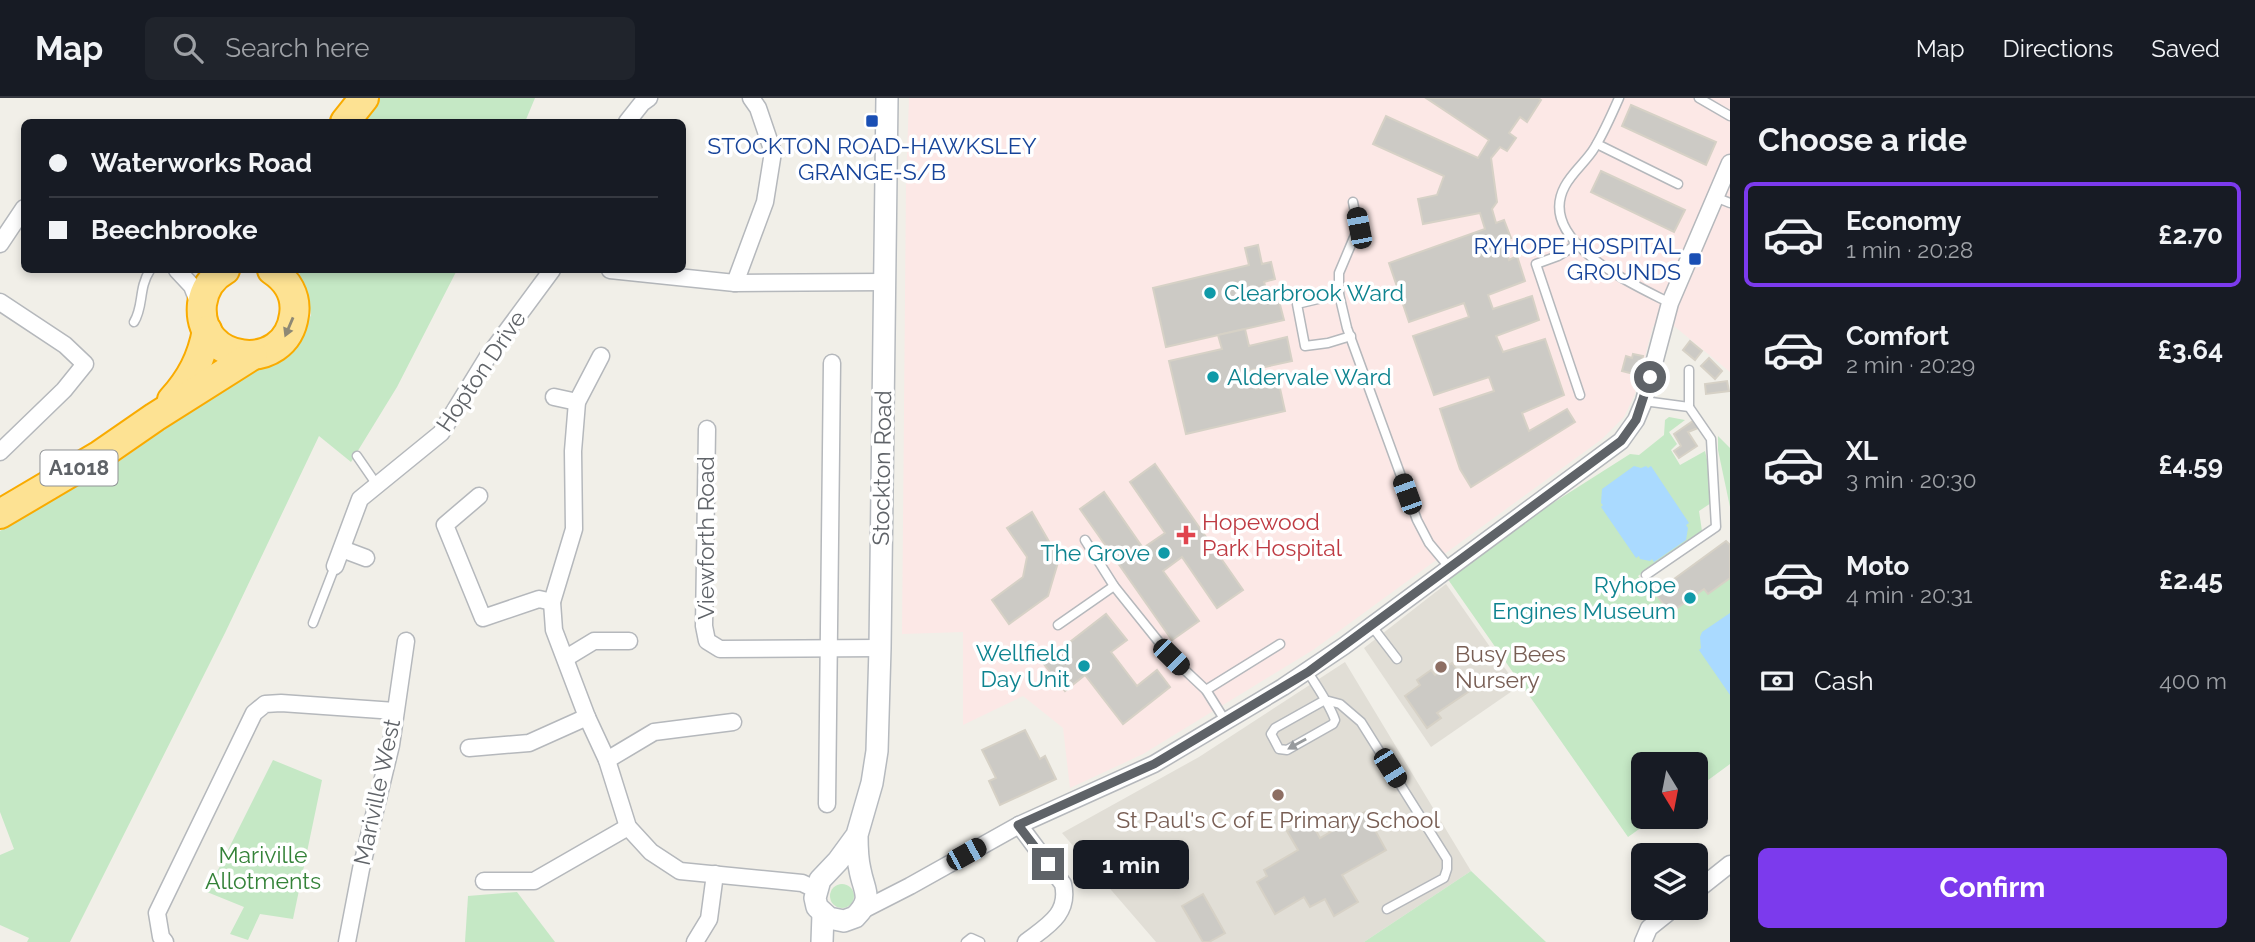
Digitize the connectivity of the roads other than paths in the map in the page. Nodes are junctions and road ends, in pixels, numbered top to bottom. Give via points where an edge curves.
1 (365, 98) edge
2 (751, 98) edge
3 (887, 98) edge
4 (1619, 98) edge
5 (1699, 98) edge
6 (643, 100) edge
7 (1730, 116) edge
8 (348, 119) edge
9 (629, 119) edge
10 (1597, 144) junction
11 (1730, 163) edge
12 (1678, 184) dead end
13 (1722, 200) edge
14 (1353, 202) dead end
15 (21, 212) edge
16 (0, 244) edge
17 (1578, 244) junction
18 (148, 273) edge
19 (180, 273) edge
20 (216, 273) edge
21 (280, 273) edge
22 (550, 273) edge
23 (639, 273) edge
24 (885, 282) junction
25 (736, 283) junction
26 (1339, 294) junction
27 (0, 302) edge
28 (1670, 303) junction
29 (204, 320) junction
30 (134, 322) dead end
31 (1351, 337) junction
32 (253, 355) junction
33 (601, 356) dead end
34 (832, 363) dead end
35 (1689, 370) dead end
36 (1580, 395) dead end
37 (554, 397) dead end
38 (1644, 401) junction
39 (578, 402) junction
40 (1689, 407) junction
41 (156, 417) junction
42 (707, 429) dead end
43 (0, 452) edge
44 (357, 456) dead end
45 (377, 485) junction
46 (480, 496) dead end
47 (0, 514) edge
48 (1085, 540) dead end
49 (342, 549) junction
50 (366, 558) dead end
51 (335, 566) joint
52 (1449, 567) junction
53 (1646, 575) dead end
54 (1114, 586) junction
55 (552, 602) junction
56 (313, 624) dead end
57 (1058, 625) dead end
58 (1371, 625) junction
59 (406, 641) dead end
60 (629, 641) dead end
61 (1280, 644) dead end
62 (880, 648) junction
63 (828, 649) junction
64 (566, 657) junction
65 (1397, 659) dead end
66 (1308, 672) junction
67 (1206, 690) junction
68 (1325, 700) junction
69 (395, 711) junction
70 (587, 717) junction
71 (733, 722) dead end
72 (1226, 722) junction
73 (469, 748) dead end
74 (607, 760) junction
75 (827, 804) dead end
76 (1018, 825) junction
77 (628, 827) junction
78 (856, 835) junction
79 (1730, 864) edge
80 (715, 874) junction
81 (484, 881) dead end
82 (821, 881) junction
83 (1708, 881) edge
84 (863, 882) junction
85 (910, 886) junction
86 (863, 909) junction
87 (1387, 909) dead end
88 (823, 914) junction
89 (1659, 920) edge
90 (844, 921) junction
91 (165, 942) edge
92 (346, 942) edge
93 (695, 942) edge
94 (822, 942) edge
95 (830, 942) edge
96 (966, 942) edge
97 (980, 942) edge
98 (1026, 942) edge
99 (1643, 942) edge

1 - 8 highway
2 - 25 street via 773,152 765,202
3 - 24 main road, Stockton Road
4 - 10 lane
5 - 7 lane
6 - 9 street
10 - 12 lane
10 - 17 lane via 1564,188 1559,206 1564,225
11 - 13 street
13 - 28 street
14 - 26 lane via 1359,228 1339,273
15 - 16 street
17 - 28 lane via 1602,265
17 - 36 lane via 1536,264
18 - 30 lane
19 - 29 street via 192,286
20 - 29 highway, A1018 via 206,289
21 -> 32 highway, A1018 via 294,301 289,332 274,348
22 - 45 street, Hopton Drive via 487,358 442,433
23 - 25 street
24 - 25 street
24 - 62 main road, Stockton Road
26 - 31 lane
26 - 31 lane via 1297,304 1305,346
27 - 43 street via 65,345 85,364
28 - 38 street
29 - 32 highway via 221,347
29 - 41 highway, A1018 via 198,365
31 - 52 lane via 1417,520
32 - 41 highway, A1018
33 - 39 street
34 - 63 street
35 - 40 lane
37 - 39 street
38 - 40 lane
38 - 52 street via 1621,441
39 - 55 street via 574,529
40 - 53 lane via 1711,439 1716,527
41 - 47 highway, A1018
42 - 63 street, Viewforth Road via 707,641 720,649
44 - 45 lane
45 - 49 street, Hopton Drive via 360,499
46 - 55 street via 445,525 476,623 539,599
48 - 54 lane
49 - 50 street
49 - 51 street, Hopton Drive
51 - 56 lane
52 - 58 street
54 - 57 lane
54 - 67 lane via 1171,657
55 - 64 street via 554,630
58 - 65 lane
58 - 66 street
59 - 69 street, Mariville West
60 - 64 street via 594,640
61 - 67 lane
62 - 63 street, Viewforth Road
62 - 78 main road, Stockton Road via 877,751
63 - 75 street
64 - 70 street
66 - 68 lane
66 - 72 street
67 - 72 lane
68 -> 68 lane via 1334,715 1333,724 1287,750 1279,749 1271,734 1275,727
68 - 87 lane via 1340,704 1361,722 1447,859 1444,878
69 - 91 street via 281,703 265,704 254,713 157,913
69 - 92 street, Mariville West
70 - 73 street via 529,743
70 - 74 street
71 - 74 street via 654,732
72 - 76 street via 1154,764
74 - 77 street
76 - 85 street
76 - 98 street via 1063,884 1066,895 1060,914
77 - 80 street via 652,852 680,871
77 - 81 street via 534,881
78 - 82 main road, Stockton Road
78 - 84 main road, Stockton Road
79 - 83 street
80 - 82 street
80 - 93 street via 709,919
82 - 84 main road via 845,869
82 - 88 main road via 815,898
84 - 85 street via 888,890
84 - 86 main road, Stockton Road
85 - 86 street
86 - 90 main road
88 - 90 main road
88 - 94 main road
89 - 99 street
90 - 95 main road
96 - 97 lane via 971,938

